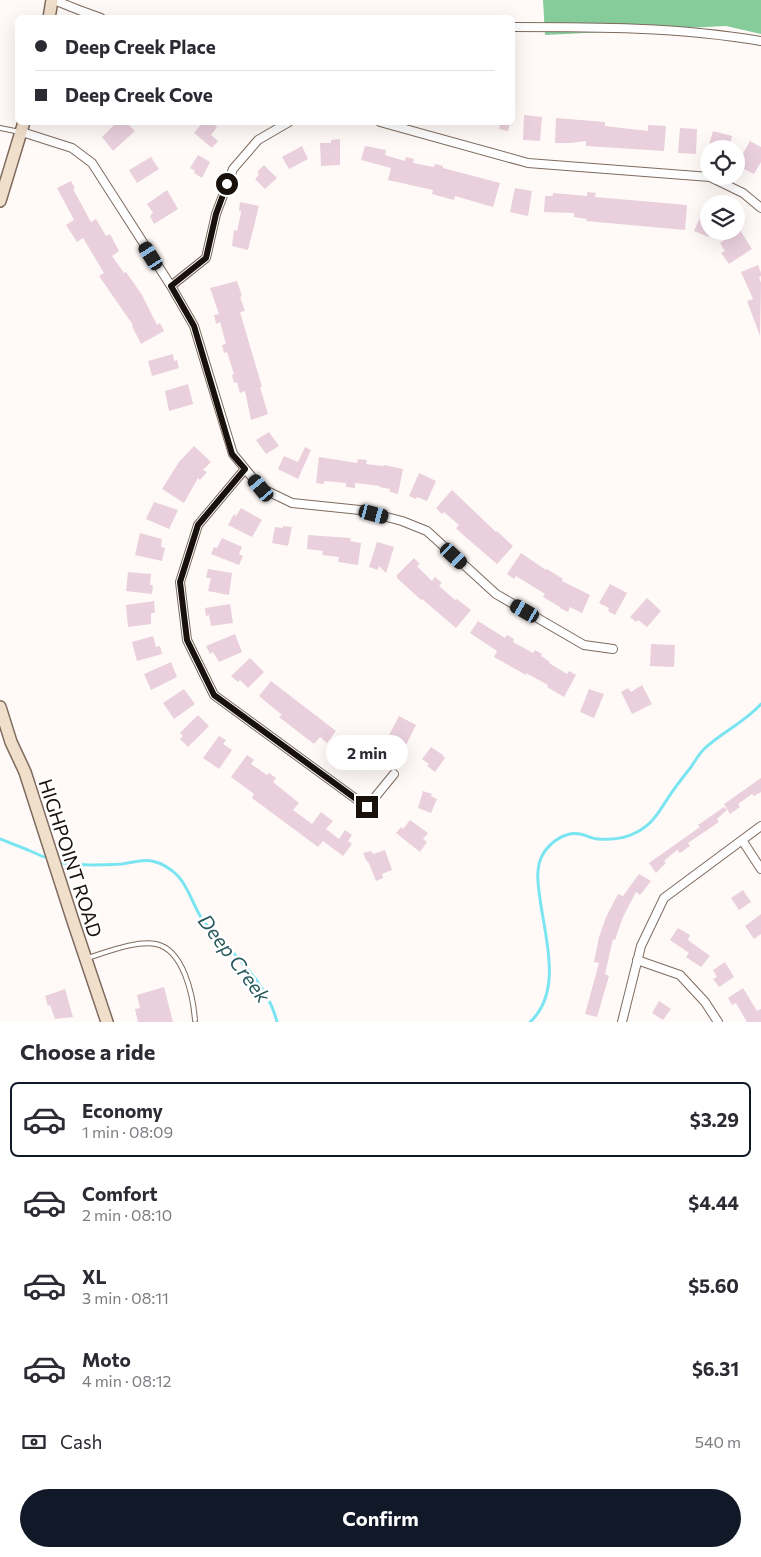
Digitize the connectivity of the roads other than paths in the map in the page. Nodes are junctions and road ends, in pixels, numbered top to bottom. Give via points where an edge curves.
1 (53, 0) edge
2 (50, 15) edge
3 (93, 15) edge
4 (515, 27) edge
5 (761, 42) edge
6 (284, 125) edge
7 (391, 125) edge
8 (23, 127) edge
9 (0, 128) edge
10 (0, 201) edge
11 (761, 208) edge
12 (171, 286) junction
13 (245, 469) junction
14 (613, 649) dead end
15 (0, 707) edge
16 (394, 774) dead end
17 (761, 826) edge
18 (742, 840) junction
19 (761, 869) edge
20 (85, 958) junction
21 (637, 960) junction
22 (195, 1020) dead end
23 (107, 1022) edge
24 (622, 1022) edge
25 (718, 1022) edge

1 - 2 street
1 - 3 street
4 - 5 street via 663,30
6 - 12 street via 258,140 233,169 216,214 206,258
7 - 11 street via 528,163 710,177 743,192
8 - 9 lane
8 - 10 street
8 - 12 street via 72,148 92,164
12 - 13 street via 194,326 232,454
13 - 14 street via 261,488 292,503 360,510 427,531 496,594 584,645
13 - 16 street via 198,525 180,582 187,640 214,695 367,807
15 - 20 street, HIGHPOINT ROAD via 10,742 25,772
17 - 18 street
18 - 19 street
18 - 21 street via 664,898
20 - 22 lane via 141,944 166,948 175,955 187,982
20 - 23 street, HIGHPOINT ROAD
21 - 24 street
21 - 25 street via 680,974

